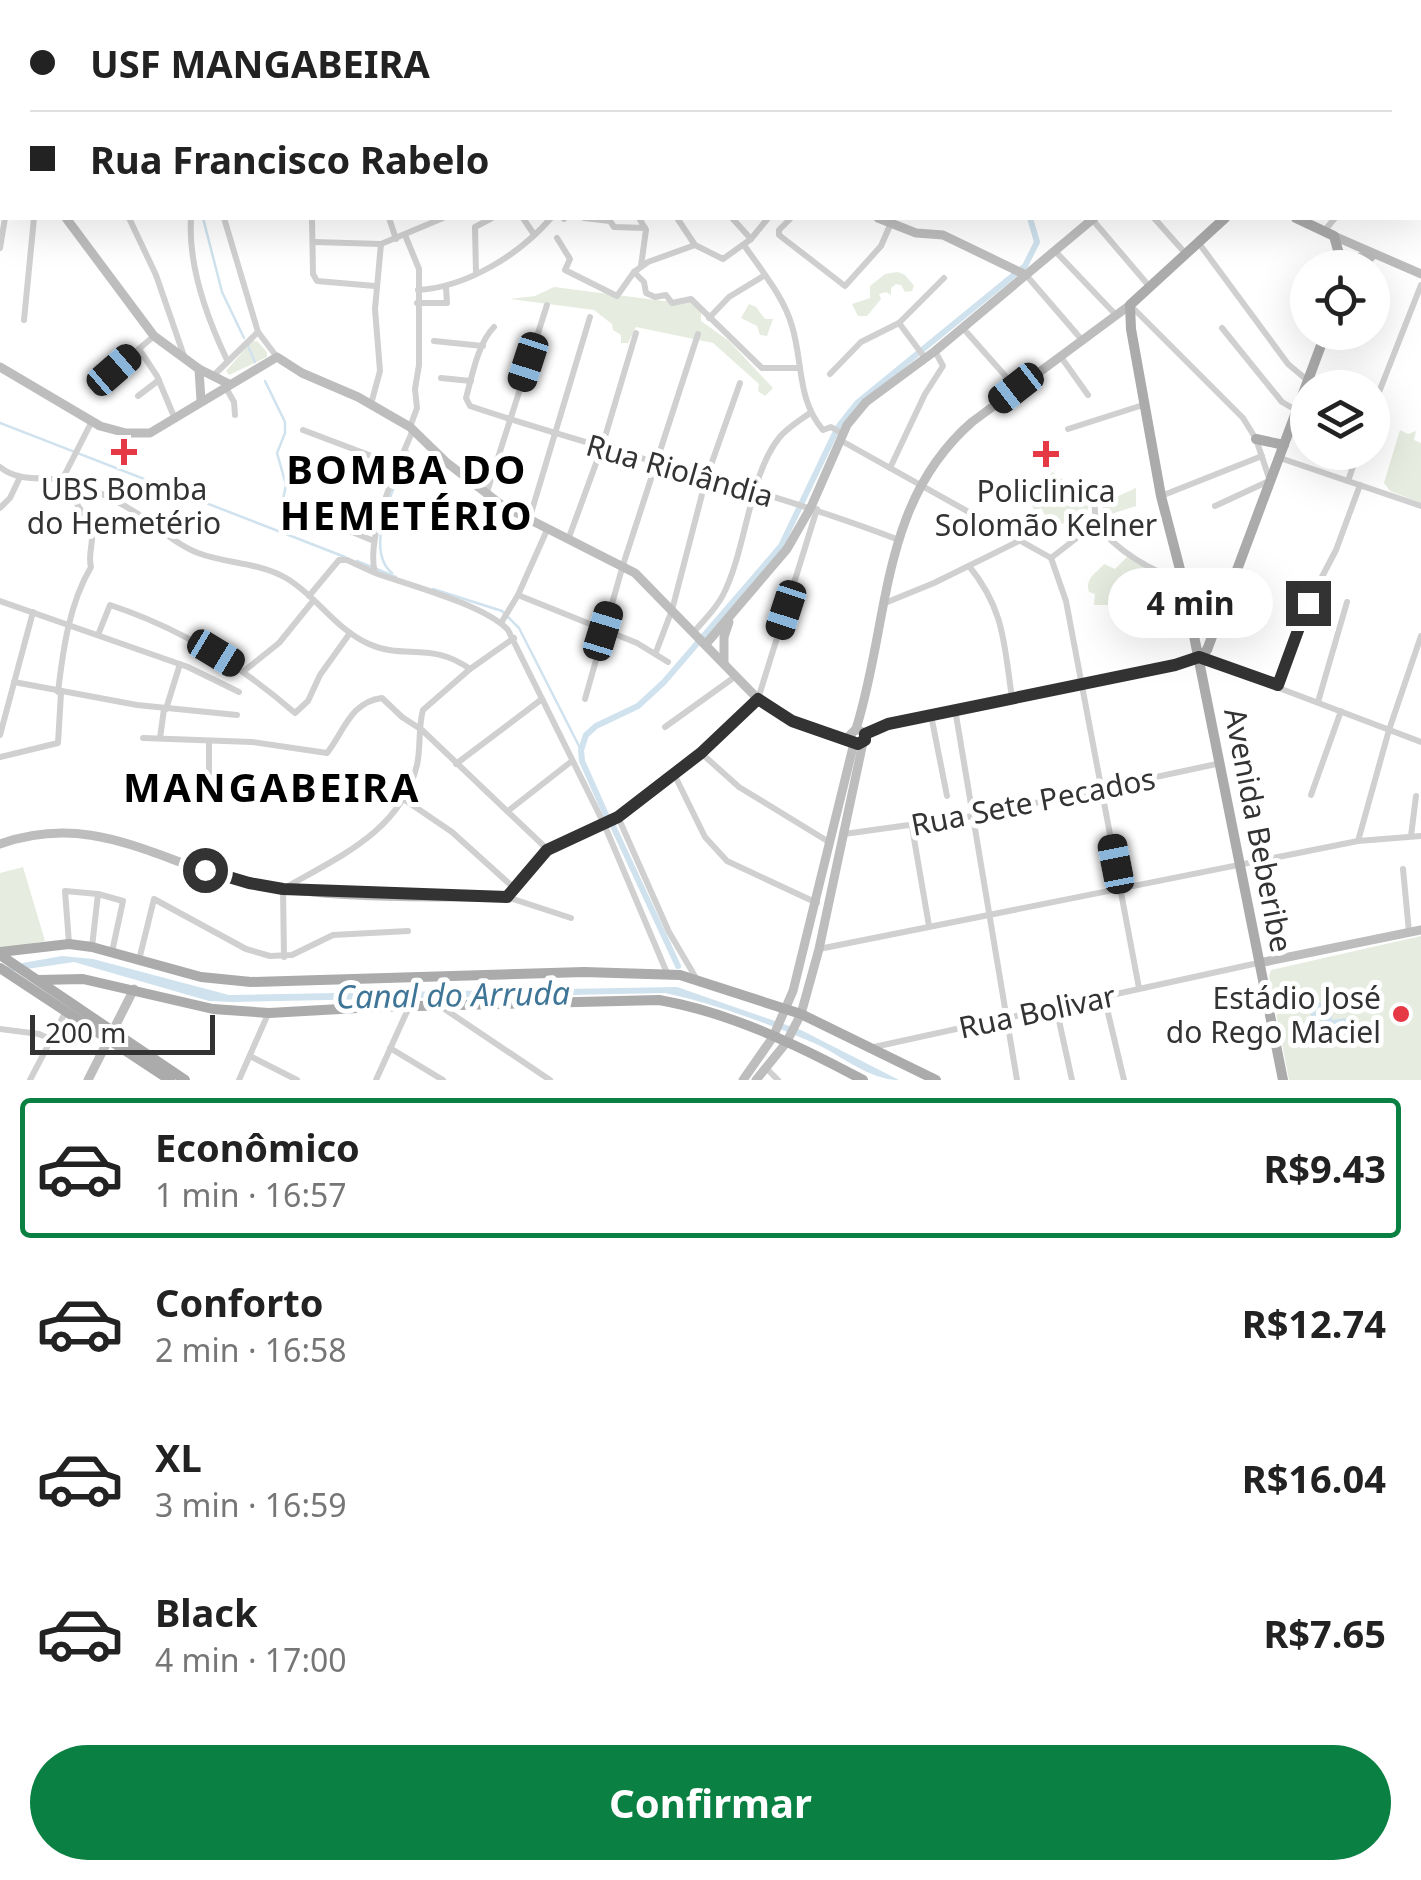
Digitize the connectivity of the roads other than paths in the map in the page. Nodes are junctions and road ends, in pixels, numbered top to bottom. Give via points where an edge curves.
1 (5, 220) edge
2 (34, 220) edge
3 (67, 220) edge
4 (129, 220) edge
5 (191, 220) edge
6 (225, 220) edge
7 (312, 220) edge
8 (390, 220) edge
9 (438, 220) edge
10 (488, 220) edge
11 (524, 220) edge
12 (549, 220) edge
13 (603, 220) edge
14 (640, 220) edge
15 (678, 220) edge
16 (733, 220) edge
17 (766, 220) edge
18 (789, 220) edge
19 (885, 220) edge
20 (1090, 220) edge
21 (1094, 220) edge
22 (1156, 220) edge
23 (1219, 220) edge
24 (1300, 220) edge
25 (1334, 220) edge
26 (892, 222) junction
27 (645, 228) junction
28 (534, 234) junction
29 (1329, 234) junction
30 (400, 237) junction
31 (557, 238) dead end
32 (314, 242) junction
33 (747, 242) junction
34 (1198, 242) junction
35 (380, 244) junction
36 (696, 245) junction
37 (0, 248) edge
38 (1054, 250) junction
39 (1336, 250) edge
40 (1363, 250) edge
41 (1186, 254) junction
42 (1390, 262) edge
43 (638, 270) junction
44 (1020, 272) junction
45 (476, 274) junction
46 (1421, 274) edge
47 (765, 276) junction
48 (944, 278) dead end
49 (1421, 285) edge
50 (375, 286) junction
51 (1149, 286) junction
52 (446, 287) junction
53 (418, 290) junction
54 (417, 303) junction
55 (1130, 305) junction
56 (547, 306) dead end
57 (1115, 314) junction
58 (590, 317) dead end
59 (709, 318) junction
60 (24, 320) dead end
61 (899, 323) junction
62 (494, 327) dead end
63 (962, 327) junction
64 (1222, 328) dead end
65 (258, 332) junction
66 (636, 333) dead end
67 (698, 334) dead end
68 (154, 336) junction
69 (1082, 340) junction
70 (434, 341) dead end
71 (483, 346) junction
72 (138, 349) junction
73 (934, 351) junction
74 (921, 354) junction
75 (184, 356) junction
76 (278, 357) junction
77 (1061, 357) junction
78 (227, 360) junction
79 (0, 367) edge
80 (199, 368) junction
81 (798, 368) junction
82 (114, 370) dead end
83 (1295, 370) edge
84 (1388, 370) edge
85 (830, 374) dead end
86 (214, 375) junction
87 (441, 378) dead end
88 (158, 380) junction
89 (471, 381) junction
90 (740, 382) dead end
91 (227, 386) junction
92 (1016, 388) junction
93 (1088, 395) dead end
94 (138, 396) dead end
95 (201, 401) junction
96 (372, 404) junction
97 (1143, 405) junction
98 (1290, 407) edge
99 (810, 413) junction
100 (236, 415) dead end
101 (175, 420) junction
102 (510, 420) junction
103 (92, 421) junction
104 (411, 428) junction
105 (1290, 428) edge
106 (1068, 429) dead end
107 (303, 430) dead end
108 (838, 433) junction
109 (557, 434) junction
110 (1256, 439) junction
111 (1284, 445) junction
112 (602, 447) junction
113 (1262, 456) junction
114 (1280, 458) junction
115 (656, 462) junction
116 (398, 466) junction
117 (0, 467) edge
118 (890, 468) junction
119 (1352, 470) edge
120 (20, 477) junction
121 (64, 478) junction
122 (706, 479) junction
123 (74, 481) junction
124 (1270, 481) junction
125 (1348, 481) junction
126 (1360, 485) junction
127 (919, 486) junction
128 (755, 493) junction
129 (486, 495) junction
130 (1161, 496) junction
131 (1094, 500) dead end
132 (1214, 506) dead end
133 (1421, 506) edge
134 (811, 507) junction
135 (0, 508) edge
136 (528, 521) junction
137 (1096, 522) junction
138 (334, 525) dead end
139 (547, 530) junction
140 (568, 540) junction
141 (899, 540) junction
142 (1022, 540) junction
143 (374, 541) junction
144 (1051, 558) junction
145 (622, 566) junction
146 (970, 566) junction
147 (374, 570) junction
148 (1183, 581) junction
149 (518, 595) junction
150 (311, 598) junction
151 (0, 601) edge
152 (1347, 602) dead end
153 (884, 603) junction
154 (672, 610) junction
155 (33, 612) junction
156 (734, 612) junction
157 (504, 618) junction
158 (69, 624) junction
159 (603, 631) junction
160 (350, 633) junction
161 (98, 635) junction
162 (1421, 636) edge
163 (514, 638) junction
164 (700, 638) junction
165 (656, 652) junction
166 (1418, 656) edge
167 (1199, 657) junction
168 (668, 662) dead end
169 (180, 664) junction
170 (724, 664) junction
171 (470, 669) junction
172 (244, 671) junction
173 (736, 676) junction
174 (14, 682) junction
175 (1082, 682) junction
176 (1278, 685) junction
177 (60, 692) junction
178 (239, 692) dead end
179 (1012, 698) junction
180 (542, 699) junction
181 (584, 699) dead end
182 (758, 699) junction
183 (1318, 702) junction
184 (165, 709) junction
185 (956, 710) junction
186 (1341, 710) junction
187 (861, 712) junction
188 (237, 716) dead end
189 (932, 720) junction
190 (888, 724) junction
191 (665, 727) dead end
192 (422, 730) junction
193 (1389, 730) junction
194 (0, 735) edge
195 (857, 737) junction
196 (143, 738) dead end
197 (160, 738) junction
198 (209, 742) junction
199 (1421, 742) edge
200 (701, 753) junction
201 (0, 757) edge
202 (572, 762) junction
203 (1221, 763) junction
204 (456, 764) junction
205 (209, 774) dead end
206 (674, 774) junction
207 (1100, 788) junction
208 (946, 796) dead end
209 (1312, 796) dead end
210 (1416, 796) dead end
211 (402, 798) junction
212 (508, 811) junction
213 (974, 816) junction
214 (618, 817) junction
215 (604, 824) junction
216 (912, 827) junction
217 (844, 834) junction
218 (1411, 836) junction
219 (1421, 836) edge
220 (1358, 841) junction
221 (829, 842) junction
222 (0, 844) edge
223 (547, 850) junction
224 (1240, 866) junction
225 (1403, 869) dead end
226 (283, 889) junction
227 (515, 889) junction
228 (1121, 890) junction
229 (98, 894) junction
230 (507, 897) junction
231 (817, 903) junction
232 (989, 916) junction
233 (571, 918) dead end
234 (928, 926) junction
235 (1421, 930) edge
236 (408, 931) dead end
237 (1409, 932) junction
238 (69, 944) junction
239 (92, 946) junction
240 (819, 949) junction
241 (112, 952) junction
242 (284, 957) junction
243 (139, 960) junction
244 (3, 961) edge
245 (1259, 963) junction
246 (667, 973) junction
247 (61, 978) junction
248 (696, 978) junction
249 (32, 979) junction
250 (1140, 988) junction
251 (134, 989) junction
252 (54, 993) junction
253 (1104, 996) junction
254 (410, 1006) junction
255 (439, 1006) junction
256 (1056, 1007) junction
257 (66, 1010) junction
258 (269, 1013) junction
259 (785, 1013) junction
260 (1006, 1017) junction
261 (799, 1018) junction
262 (0, 1028) edge
263 (775, 1034) junction
264 (112, 1035) junction
265 (788, 1039) junction
266 (50, 1040) junction
267 (874, 1047) junction
268 (390, 1048) junction
269 (250, 1056) junction
270 (767, 1069) junction
271 (30, 1080) edge
272 (88, 1080) edge
273 (170, 1080) edge
274 (185, 1080) edge
275 (239, 1080) edge
276 (297, 1080) edge
277 (376, 1080) edge
278 (443, 1080) edge
279 (550, 1080) edge
280 (742, 1080) edge
281 (756, 1080) edge
282 (778, 1080) edge
283 (863, 1080) edge
284 (936, 1080) edge
285 (1017, 1080) edge
286 (1072, 1080) edge
287 (1124, 1080) edge
288 (1283, 1080) edge

1 - 37 street
2 - 60 street
3 - 68 main road
4 - 75 street
5 - 78 street via 196,269
6 - 65 street
7 - 32 street
8 - 30 street
9 - 30 street
10 - 45 street via 475,227
11 - 28 street
12 - 28 street
13 - 27 street
14 - 27 street
15 - 36 street
16 - 33 street
17 - 33 street
18 - 26 street via 778,233 843,286 872,260
19 - 26 main road
20 - 38 main road
21 - 51 street
22 - 41 street
23 - 34 main road
24 - 29 main road
25 - 29 street
26 - 44 main road via 943,236
27 - 43 street
28 - 45 street
29 - 39 main road
29 - 40 main road
30 - 35 street
30 - 53 street via 417,258
31 - 43 street via 570,259 565,270 617,296
32 - 35 street
32 - 50 street via 313,274 320,282
33 - 36 street via 724,259
33 - 47 street
34 - 41 main road
34 - 83 street
35 - 50 street
36 - 43 street
38 - 44 main road
38 - 57 street
41 - 51 main road
42 - 46 main road
43 - 59 street via 646,293 666,295 672,303 691,299
44 - 63 main road
44 - 69 street
45 - 52 street
47 - 59 street
47 - 81 street via 791,323
48 - 61 street
49 - 84 street
50 - 96 street via 380,372
51 - 55 main road
52 - 53 street
52 - 54 street via 447,303
53 - 54 street
54 - 104 street via 420,364
55 - 57 main road
55 - 97 main road, Avenida Beberibe
55 - 110 street
56 - 102 street
57 - 69 main road
58 - 109 street
59 - 81 street via 762,368
61 - 74 street
61 - 85 street via 862,342
62 - 71 street
63 - 73 main road
63 - 92 street
64 - 98 street
65 - 76 street
65 - 78 street
66 - 112 street
67 - 115 street
68 - 72 street
68 - 75 main road
69 - 77 main road
70 - 71 street
71 - 89 street
72 - 82 street
72 - 88 street
73 - 74 main road
73 - 118 street via 943,362 938,376
74 - 108 main road
75 - 80 main road
76 - 91 main road
76 - 96 main road
77 - 92 main road
77 - 93 street
78 - 86 street
79 - 103 main road
80 - 86 main road
80 - 95 main road
81 - 99 street
86 - 91 main road
87 - 89 street
88 - 94 street
88 - 101 street
89 - 102 street, Rua Riolândia via 470,406
90 - 122 street
91 - 95 main road
91 - 100 street
92 - 127 main road via 949,442
95 - 101 main road
96 - 104 main road
97 - 106 street
97 - 130 main road, Avenida Beberibe
99 - 108 street via 823,430
99 - 128 street via 775,444
101 - 103 main road via 139,434
102 - 109 street, Rua Riolândia
102 - 129 street
103 - 121 street
104 - 116 street
104 - 129 main road
105 - 111 main road
107 - 116 street
108 - 118 street
108 - 134 main road
109 - 112 street, Rua Riolândia
109 - 136 street
110 - 111 main road
110 - 113 street
111 - 114 main road
112 - 115 street, Rua Riolândia
112 - 140 street
113 - 124 street
113 - 130 street
114 - 124 main road
114 - 125 street
115 - 122 street, Rua Riolândia
115 - 145 street
116 - 143 street
117 - 120 street
118 - 127 street
119 - 125 street
120 - 121 street
120 - 135 street
121 - 123 street
122 - 128 street, Rua Riolândia
122 - 154 street
123 - 150 street via 190,550 273,571
123 - 158 street via 74,503 91,528 91,567
124 - 132 street
124 - 167 main road via 1208,650
125 - 126 street
126 - 133 street
126 - 176 street
127 - 141 main road
127 - 142 street
128 - 134 street, Rua Riolândia
128 - 164 street via 731,576
129 - 136 main road
130 - 148 main road, Avenida Beberibe
131 - 137 street
134 - 141 street, Rua Riolândia
134 - 156 main road via 787,549
134 - 182 street
136 - 139 main road
137 - 144 street
137 - 148 street via 1133,556
138 - 143 street
139 - 140 main road
139 - 149 street
140 - 145 main road
141 - 153 main road
142 - 144 street
142 - 146 street
143 - 147 street
144 - 175 street via 1062,580
145 - 154 main road
145 - 159 street
146 - 153 street
146 - 179 street via 998,615
147 - 150 street via 339,560
147 - 157 street
148 - 167 main road, Avenida Beberibe
149 - 157 street
149 - 159 street
150 - 160 street
150 - 172 street via 280,642
151 - 155 street
152 - 183 street
153 - 187 main road
154 - 164 main road
154 - 165 street
155 - 158 street
155 - 174 street
156 - 164 main road
156 - 170 main road via 724,636
157 - 163 street
158 - 161 street
158 - 177 street
159 - 165 street
159 - 181 street
160 - 171 street via 380,648 446,655
160 - 172 street via 295,713
161 - 169 street
161 - 172 street via 110,605 142,614
162 - 166 street
163 - 171 street
163 - 180 street
164 - 170 main road
165 - 168 street
166 - 193 street
167 - 175 main road
167 - 176 street
167 - 203 main road, Avenida Beberibe
169 - 178 street
169 - 184 street
170 - 173 main road
171 - 192 street via 423,710
173 - 182 main road
173 - 191 street
174 - 177 street
174 - 194 street
175 - 179 main road
175 - 207 street
176 - 183 street
177 - 184 street
177 - 201 street via 58,743
179 - 185 main road
180 - 202 street
180 - 204 street
182 - 195 main road via 820,730
182 - 200 main road
183 - 186 street
184 - 188 street
184 - 197 street
185 - 189 main road
185 - 213 street
186 - 193 street
186 - 209 street
187 - 190 main road via 867,721
187 - 195 main road
189 - 190 main road
189 - 208 street
190 - 195 main road
192 - 198 street via 380,698 345,722 328,754
192 - 204 street
192 - 211 street
193 - 199 street
193 - 220 street
195 - 217 main road
195 - 221 main road
196 - 197 street
197 - 198 street
198 - 205 street
200 - 206 main road
200 - 221 street via 739,786
202 - 212 street
202 - 215 street
203 - 207 street, Rua Sete Pecados
203 - 224 main road, Avenida Beberibe
204 - 212 street
206 - 214 main road
206 - 231 street via 705,838 727,861
207 - 213 street, Rua Sete Pecados
207 - 228 street
210 - 218 street
211 - 226 street via 352,852
211 - 227 street
212 - 223 street
213 - 216 street, Rua Sete Pecados
213 - 232 street
214 - 215 main road
214 - 248 street
215 - 223 main road
215 - 246 street
216 - 217 street, Rua Sete Pecados
216 - 234 street
217 - 240 main road
218 - 219 street
218 - 220 street
220 - 224 street
221 - 231 main road
222 - 226 main road via 98,834
223 - 227 main road
224 - 228 street
224 - 245 main road, Avenida Beberibe
225 - 237 street
226 - 230 main road
226 - 242 street
227 - 230 main road
228 - 232 street
228 - 250 street
229 - 238 street via 65,891
229 - 239 street
229 - 241 street via 122,901
230 - 233 street
231 - 259 main road
232 - 234 street
232 - 260 street
234 - 240 street
235 - 237 main road
236 - 242 street via 333,935
237 - 245 main road
238 - 239 main road
238 - 244 main road via 21,950
239 - 241 main road
240 - 261 main road
241 - 243 main road
242 - 243 street via 246,949 154,899
243 - 246 main road via 252,982
244 - 249 main road
244 - 249 main road
245 - 250 street, Rua Bolivar
245 - 288 main road, Avenida Beberibe
246 - 248 main road
247 - 249 main road
247 - 251 main road
247 - 252 main road
248 - 259 main road
249 - 252 main road
249 - 257 main road
250 - 253 street, Rua Bolivar
251 - 258 main road
251 - 264 main road
252 - 264 main road
253 - 256 street, Rua Bolivar
253 - 287 street
254 - 255 main road
254 - 258 main road
254 - 268 street
255 - 263 main road via 642,1000
255 - 279 street
256 - 260 street, Rua Bolivar
256 - 286 street
257 - 264 main road
257 - 266 street
258 - 269 street
259 - 261 main road
259 - 263 main road
260 - 267 street, Rua Bolivar
260 - 285 street
261 - 265 main road
261 - 267 main road
262 - 266 street
263 - 265 main road
263 - 280 main road
264 - 272 main road
264 - 273 main road
264 - 274 main road
265 - 270 main road
265 - 283 main road
266 - 271 street
267 - 284 main road
268 - 277 street
268 - 278 street
269 - 275 street
269 - 276 street
270 - 281 main road
270 - 282 street

